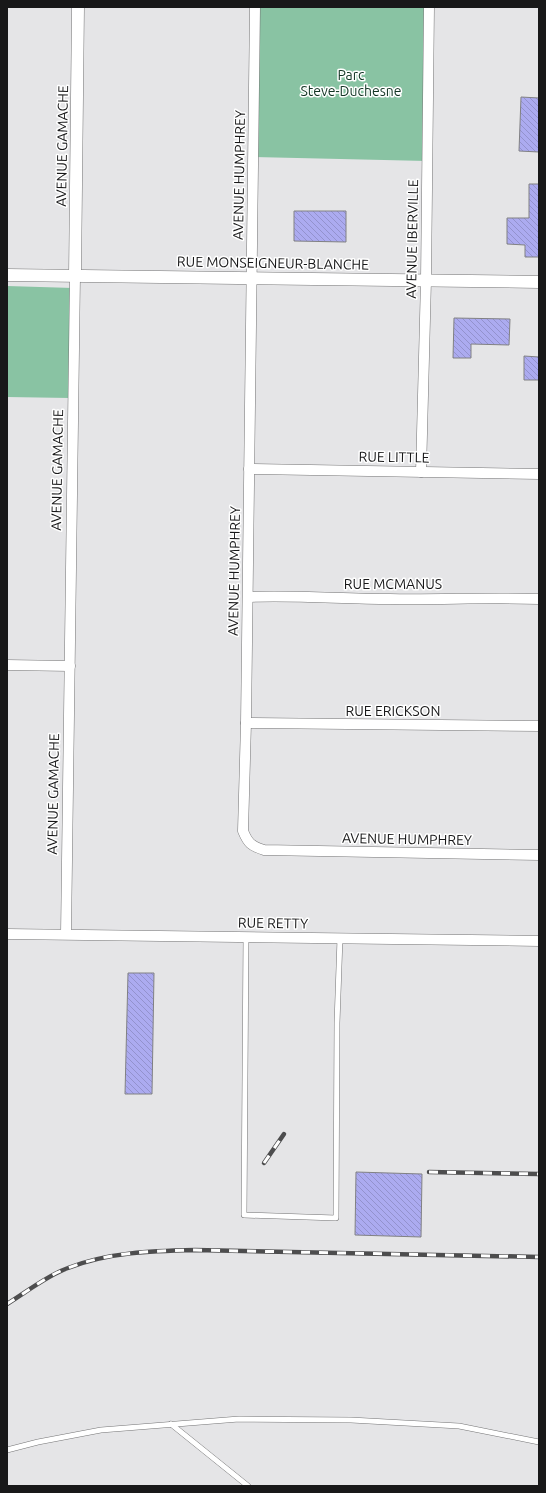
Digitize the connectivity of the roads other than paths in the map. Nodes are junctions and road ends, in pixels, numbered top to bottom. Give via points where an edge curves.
1 (78, 7) edge
2 (255, 7) edge
3 (429, 7) edge
4 (7, 275) edge
5 (75, 276) junction
6 (252, 278) junction
7 (426, 280) junction
8 (539, 282) edge
9 (249, 469) junction
10 (421, 472) junction
11 (539, 474) edge
12 (248, 597) junction
13 (539, 599) edge
14 (7, 665) edge
15 (70, 666) junction
16 (246, 723) junction
17 (539, 726) edge
18 (539, 855) edge
19 (7, 934) edge
20 (66, 934) junction
21 (246, 937) junction
22 (340, 938) junction
23 (539, 941) edge
24 (171, 1424) junction
25 (539, 1442) edge
26 (7, 1450) edge
27 (248, 1486) edge

1 - 5 street, AVENUE GAMACHE
2 - 6 street, AVENUE HUMPHREY
3 - 7 street, AVENUE IBERVILLE
4 - 5 street, RUE MONSEIGNEUR-BLANCHE
5 - 6 street, RUE MONSEIGNEUR-BLANCHE
5 - 15 street, AVENUE GAMACHE
6 - 7 street, RUE MONSEIGNEUR-BLANCHE
6 - 9 street, AVENUE HUMPHREY
7 - 8 street, RUE MONSEIGNEUR-BLANCHE
7 - 10 street, AVENUE IBERVILLE
9 - 10 street, RUE LITTLE
9 - 12 street, AVENUE HUMPHREY
10 - 11 street, RUE LITTLE
12 - 13 street, RUE MCMANUS via 277,595 391,599
12 - 16 street, AVENUE HUMPHREY
14 - 15 street
15 - 20 street, AVENUE GAMACHE
16 - 17 street, RUE ERICKSON
16 - 18 street, AVENUE HUMPHREY via 243,831 252,846 264,850
19 - 20 street, RUE RETTY
20 - 21 street, RUE RETTY
21 - 22 street, RUE RETTY
21 - 22 lane via 244,1215 336,1218
22 - 23 street, RUE RETTY
24 - 25 lane via 239,1419 351,1420 459,1426
24 - 26 lane via 102,1430
24 - 27 lane

